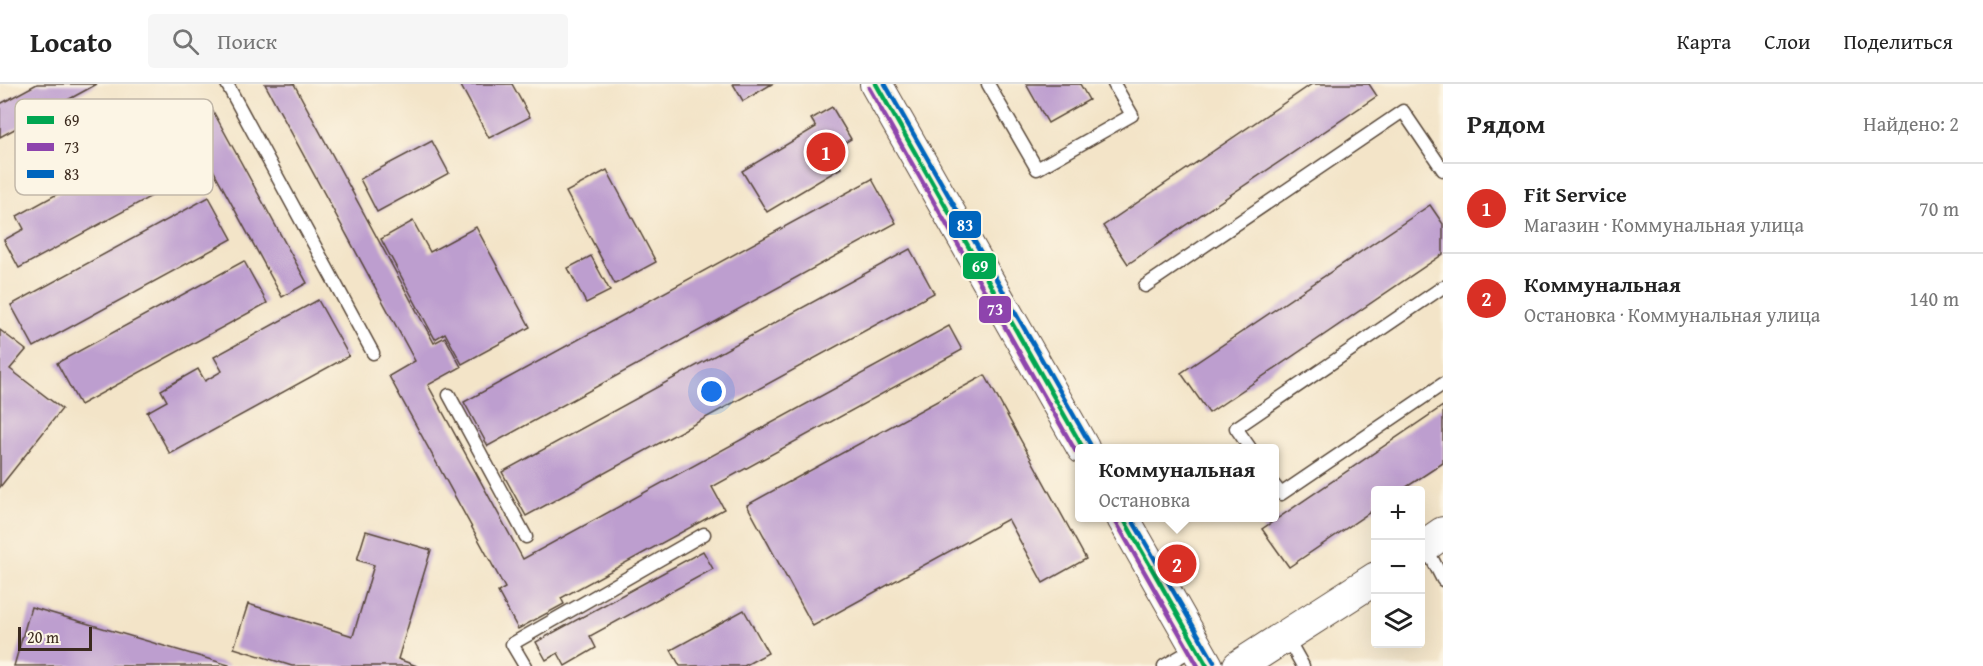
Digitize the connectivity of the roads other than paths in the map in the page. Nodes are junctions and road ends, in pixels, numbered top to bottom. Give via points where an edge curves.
1 (227, 84) edge
2 (876, 84) edge
3 (988, 84) edge
4 (1114, 84) edge
5 (1443, 170) edge
6 (1145, 286) dead end
7 (1443, 287) edge
8 (373, 353) dead end
9 (1443, 384) edge
10 (449, 395) dead end
11 (1081, 444) edge
12 (1247, 444) edge
13 (1279, 491) edge
14 (1124, 522) edge
15 (704, 534) dead end
16 (526, 537) dead end
17 (1430, 542) edge
18 (1443, 580) edge
19 (1371, 581) edge
20 (1286, 635) junction
21 (1202, 657) edge
22 (525, 666) edge
23 (1164, 666) edge
24 (1239, 666) edge
25 (1303, 666) edge

1 - 8 lane
2 - 11 street
3 - 4 lane via 1037,170 1132,115
5 - 6 lane via 1403,111
7 - 12 lane via 1236,428
9 - 13 lane via 1281,494
10 - 16 lane
14 - 21 street
15 - 22 lane via 512,644
17 - 18 lane
19 - 20 street
20 - 24 street
20 - 25 lane
21 - 23 lane

